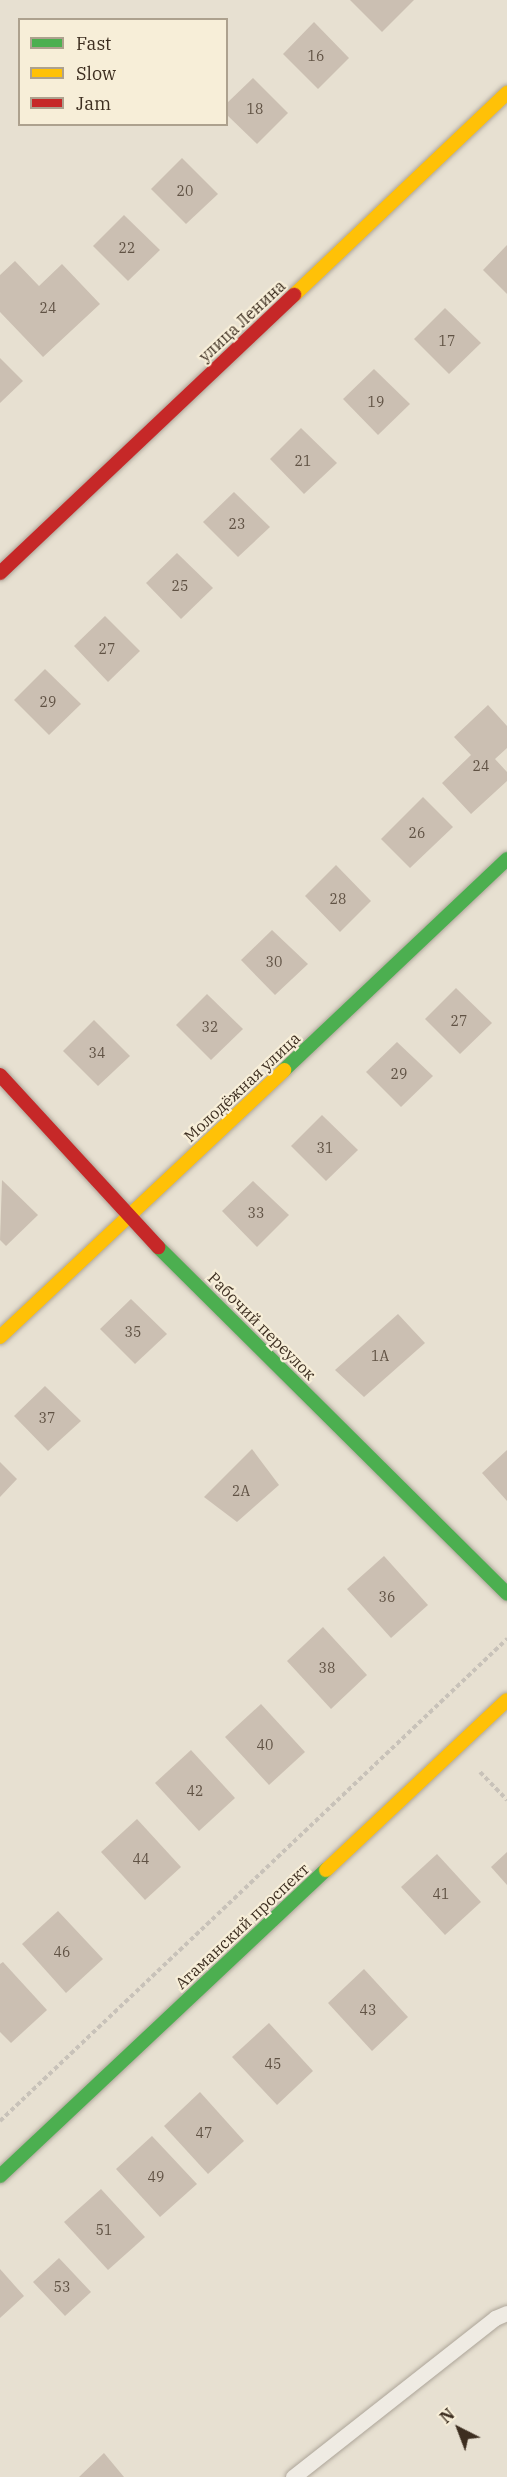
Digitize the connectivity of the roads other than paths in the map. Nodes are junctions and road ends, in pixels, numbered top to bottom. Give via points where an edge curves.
1 (507, 93) edge
2 (0, 573) edge
3 (507, 859) edge
4 (0, 1075) edge
5 (128, 1217) junction
6 (0, 1337) edge
7 (507, 1594) edge
8 (507, 1700) edge
9 (0, 2176) edge
10 (507, 2313) edge
11 (293, 2477) edge

1 - 2 street, улица Ленина
3 - 5 street, Молодёжная улица
4 - 5 street, Рабочий переулок
5 - 6 street, Молодёжная улица
5 - 7 street, Рабочий переулок
8 - 9 street, Атаманский проспект
10 - 11 lane via 495,2318

